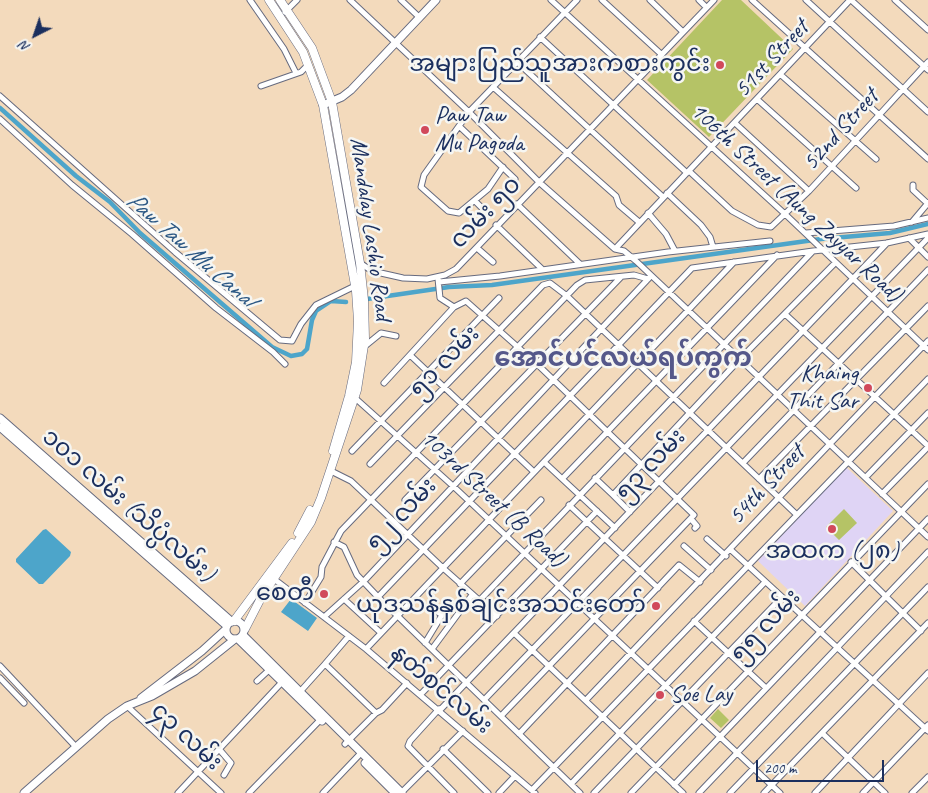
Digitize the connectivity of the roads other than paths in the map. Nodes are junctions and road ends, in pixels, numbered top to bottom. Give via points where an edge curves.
1 (250, 0) edge
2 (269, 0) edge
3 (280, 0) edge
4 (297, 0) edge
5 (350, 0) edge
6 (401, 0) edge
7 (436, 0) edge
8 (551, 0) edge
9 (577, 0) edge
10 (602, 0) edge
11 (650, 0) edge
12 (699, 0) edge
13 (714, 0) edge
14 (752, 0) edge
15 (806, 0) edge
16 (851, 0) edge
17 (896, 0) edge
18 (706, 7) junction
19 (284, 12) junction
20 (564, 13) junction
21 (419, 16) junction
22 (830, 22) junction
23 (299, 27) junction
24 (928, 30) edge
25 (291, 32) junction
26 (683, 32) junction
27 (540, 37) junction
28 (395, 42) junction
29 (805, 46) junction
30 (661, 54) junction
31 (516, 61) junction
32 (928, 62) edge
33 (309, 65) junction
34 (926, 68) edge
35 (322, 73) junction
36 (296, 74) junction
37 (313, 75) junction
38 (781, 75) junction
39 (637, 80) junction
40 (261, 86) dead end
41 (493, 87) junction
42 (903, 88) junction
43 (0, 96) edge
44 (758, 100) junction
45 (332, 102) junction
46 (614, 104) junction
47 (323, 105) junction
48 (469, 112) junction
49 (928, 112) edge
50 (878, 114) junction
51 (0, 119) edge
52 (735, 123) junction
53 (459, 126) junction
54 (589, 129) junction
55 (855, 140) junction
56 (711, 148) junction
57 (566, 153) junction
58 (876, 159) dead end
59 (928, 159) edge
60 (503, 167) junction
61 (831, 167) junction
62 (688, 172) junction
63 (516, 179) dead end
64 (540, 183) junction
65 (913, 185) dead end
66 (856, 188) dead end
67 (809, 192) junction
68 (665, 195) junction
69 (475, 201) junction
70 (928, 203) edge
71 (517, 204) junction
72 (487, 213) dead end
73 (648, 213) junction
74 (785, 214) junction
75 (928, 218) edge
76 (639, 222) junction
77 (912, 222) junction
78 (496, 226) junction
79 (928, 234) edge
80 (807, 235) junction
81 (909, 238) junction
82 (928, 238) edge
83 (770, 242) dead end
84 (887, 243) junction
85 (713, 247) junction
86 (918, 247) junction
87 (477, 248) junction
88 (819, 248) junction
89 (614, 249) junction
90 (675, 251) junction
91 (813, 251) junction
92 (777, 255) junction
93 (928, 257) edge
94 (634, 259) junction
95 (735, 261) junction
96 (493, 262) dead end
97 (360, 263) junction
98 (835, 263) junction
99 (580, 264) junction
100 (542, 269) junction
101 (928, 270) edge
102 (621, 277) junction
103 (650, 278) junction
104 (438, 279) junction
105 (852, 279) junction
106 (359, 284) junction
107 (670, 293) junction
108 (872, 295) junction
109 (568, 296) junction
110 (500, 298) dead end
111 (928, 306) edge
112 (454, 307) junction
113 (688, 310) junction
114 (888, 312) junction
115 (585, 314) junction
116 (785, 314) junction
117 (483, 315) junction
118 (706, 327) junction
119 (601, 329) junction
120 (906, 329) junction
121 (804, 330) junction
122 (500, 331) junction
123 (396, 336) dead end
124 (928, 341) edge
125 (723, 343) junction
126 (620, 346) junction
127 (822, 346) junction
128 (923, 346) junction
129 (364, 347) junction
130 (518, 347) junction
131 (928, 350) edge
132 (410, 355) junction
133 (740, 359) junction
134 (638, 363) junction
135 (839, 363) junction
136 (284, 364) dead end
137 (538, 365) junction
138 (427, 371) junction
139 (759, 377) junction
140 (928, 378) edge
141 (553, 380) junction
142 (656, 380) junction
143 (856, 380) junction
144 (384, 383) dead end
145 (444, 388) junction
146 (561, 388) junction
147 (555, 392) dead end
148 (778, 393) junction
149 (352, 397) junction
150 (571, 397) junction
151 (673, 397) junction
152 (875, 397) junction
153 (463, 404) junction
154 (794, 410) junction
155 (928, 412) edge
156 (691, 413) junction
157 (589, 414) junction
158 (893, 414) junction
159 (0, 418) edge
160 (382, 420) junction
161 (481, 422) junction
162 (811, 426) junction
163 (0, 427) edge
164 (708, 430) junction
165 (911, 430) junction
166 (608, 432) junction
167 (399, 435) junction
168 (499, 438) junction
169 (830, 444) junction
170 (726, 445) junction
171 (928, 446) edge
172 (625, 448) junction
173 (352, 451) dead end
174 (418, 452) junction
175 (516, 454) junction
176 (847, 461) junction
177 (544, 462) junction
178 (743, 463) junction
179 (370, 464) dead end
180 (642, 464) junction
181 (435, 469) junction
182 (331, 471) junction
183 (534, 472) junction
184 (866, 477) junction
185 (562, 478) junction
186 (595, 478) junction
187 (759, 479) junction
188 (660, 481) junction
189 (928, 484) edge
190 (453, 486) junction
191 (580, 494) junction
192 (882, 494) junction
193 (613, 495) junction
194 (778, 497) junction
195 (678, 498) junction
196 (372, 499) junction
197 (405, 500) dead end
198 (541, 500) dead end
199 (470, 501) junction
200 (569, 505) junction
201 (597, 511) junction
202 (901, 511) junction
203 (630, 512) junction
204 (797, 515) junction
205 (928, 519) edge
206 (489, 520) junction
207 (691, 520) junction
208 (587, 522) junction
209 (615, 528) junction
210 (695, 528) dead end
211 (919, 528) junction
212 (409, 534) junction
213 (506, 536) junction
214 (928, 537) edge
215 (605, 538) junction
216 (708, 539) dead end
217 (334, 542) junction
218 (684, 546) dead end
219 (423, 550) junction
220 (731, 550) junction
221 (524, 552) junction
222 (928, 552) edge
223 (622, 554) junction
224 (726, 556) junction
225 (851, 562) junction
226 (748, 566) junction
227 (443, 568) junction
228 (542, 569) junction
229 (712, 570) junction
230 (640, 571) junction
231 (274, 579) junction
232 (870, 581) junction
233 (364, 582) junction
234 (700, 582) junction
235 (765, 582) junction
236 (460, 584) junction
237 (559, 586) junction
238 (928, 587) edge
239 (658, 588) junction
240 (472, 595) junction
241 (886, 596) junction
242 (378, 597) junction
243 (344, 598) junction
244 (782, 598) junction
245 (479, 601) junction
246 (577, 602) junction
247 (305, 603) junction
248 (430, 607) dead end
249 (904, 613) junction
250 (397, 615) junction
251 (801, 615) junction
252 (496, 616) junction
253 (324, 617) junction
254 (594, 618) junction
255 (694, 622) junction
256 (928, 623) edge
257 (230, 624) junction
258 (921, 630) junction
259 (820, 632) junction
260 (381, 633) junction
261 (514, 633) junction
262 (612, 635) junction
263 (928, 635) edge
264 (240, 636) junction
265 (349, 636) junction
266 (711, 638) junction
267 (425, 643) junction
268 (838, 648) junction
269 (366, 649) junction
270 (432, 649) junction
271 (532, 649) junction
272 (630, 652) junction
273 (728, 654) junction
274 (325, 664) junction
275 (855, 664) junction
276 (448, 665) junction
277 (0, 666) edge
278 (550, 667) junction
279 (648, 669) junction
280 (269, 670) junction
281 (748, 672) junction
282 (928, 673) edge
283 (0, 678) edge
284 (284, 680) junction
285 (872, 680) junction
286 (257, 681) dead end
287 (407, 683) junction
288 (466, 683) junction
289 (567, 683) junction
290 (665, 685) junction
291 (766, 688) junction
292 (298, 694) junction
293 (421, 694) junction
294 (485, 699) junction
295 (139, 700) junction
296 (586, 700) junction
297 (683, 702) junction
298 (24, 703) dead end
299 (898, 704) junction
300 (127, 706) junction
301 (439, 709) junction
302 (376, 713) junction
303 (501, 716) junction
304 (603, 716) junction
305 (322, 718) junction
306 (702, 719) junction
307 (927, 728) edge
308 (463, 732) junction
309 (620, 733) junction
310 (822, 733) junction
311 (519, 734) junction
312 (720, 736) junction
313 (347, 742) junction
314 (76, 747) junction
315 (219, 749) junction
316 (444, 749) junction
317 (638, 749) junction
318 (738, 753) junction
319 (360, 754) junction
320 (848, 758) junction
321 (427, 766) junction
322 (754, 767) junction
323 (554, 768) junction
324 (656, 768) junction
325 (197, 772) junction
326 (224, 775) dead end
327 (515, 776) junction
328 (928, 777) edge
329 (874, 782) junction
330 (571, 784) junction
331 (674, 785) junction
332 (772, 785) junction
333 (534, 791) edge
334 (393, 792) edge
335 (24, 793) edge
336 (178, 793) edge
337 (221, 793) edge
338 (249, 793) edge
339 (323, 793) edge
340 (402, 793) edge
341 (454, 793) edge
342 (488, 793) edge
343 (498, 793) edge
344 (580, 793) edge
345 (594, 793) edge
346 (631, 793) edge
347 (683, 793) edge
348 (699, 793) edge
349 (730, 793) edge
350 (764, 793) edge
351 (780, 793) edge
352 (814, 793) edge
353 (863, 793) edge
354 (885, 793) edge
355 (912, 793) edge

1 - 36 street via 284,49
2 - 19 highway
3 - 19 highway, Mandalay Lashio Road
4 - 19 street
5 - 28 street
6 - 21 street
7 - 21 main road
8 - 20 street, 106th Street (Aung Zayyar Road)
9 - 20 street
10 - 30 street
11 - 26 street
12 - 18 street
13 - 18 street, လမ်း ၅၀
14 - 29 street
15 - 22 street
16 - 22 street, 51st Street
16 - 34 street
17 - 24 street
18 - 26 street, လမ်း ၅၀
19 - 23 highway, Mandalay Lashio Road
19 - 25 highway
20 - 27 street
20 - 39 street, 106th Street (Aung Zayyar Road)
21 - 28 main road
22 - 29 street, 51st Street
22 - 42 street
23 - 25 highway
23 - 35 highway, Mandalay Lashio Road
25 - 33 highway
26 - 30 street, လမ်း ၅၀
27 - 31 street
27 - 46 street
28 - 45 main road via 350,90
28 - 48 street
29 - 38 street, 51st Street
29 - 50 street
30 - 39 street, လမ်း ၅၀
31 - 41 street
31 - 54 street
32 - 34 street, 52nd Street
33 - 36 street
33 - 37 highway
34 - 42 street, 52nd Street
35 - 37 highway
35 - 45 highway, Mandalay Lashio Road
36 - 40 street
37 - 47 highway
38 - 44 street, 51st Street
38 - 55 street
39 - 46 street, လမ်း ၅၀
39 - 56 street, 106th Street (Aung Zayyar Road)
41 - 48 street
41 - 57 street
42 - 49 street
42 - 50 street, 52nd Street
43 - 106 street via 175,252 280,340 292,342 316,305
44 - 52 street, 51st Street
44 - 61 street
45 - 47 main road
45 - 97 highway, Mandalay Lashio Road
46 - 54 street, လမ်း ၅၀
46 - 62 street via 646,137
47 - 106 highway
48 - 53 street
48 - 64 street
50 - 55 street, 52nd Street
50 - 59 street
51 - 136 street via 72,185
52 - 56 street, 51st Street
52 - 67 street
53 - 60 street
53 - 69 street via 424,175 422,187 448,211 459,213
54 - 57 street, လမ်း ၅၀
54 - 68 street
55 - 58 street
55 - 61 street, 52nd Street
56 - 62 street, 51st Street
56 - 74 street, 106th Street (Aung Zayyar Road)
57 - 64 street, လမ်း ၅၀
57 - 76 street via 616,196 619,205
60 - 63 street
60 - 69 street via 494,182
61 - 66 street
61 - 67 street, 52nd Street
62 - 68 street, 51st Street
62 - 74 street, 52nd Street via 732,211 752,222 772,227
64 - 71 street, လမ်း ၅၀
64 - 89 street
65 - 70 street via 913,190
67 - 74 street, 52nd Street
68 - 73 street, 51st Street
68 - 85 street via 701,225
69 - 72 street
70 - 77 street
71 - 78 street, လမ်း ၅၀
71 - 99 street
73 - 76 street, 51st Street
73 - 90 street via 666,234
74 - 80 street, 106th Street (Aung Zayyar Road)
75 - 77 street
76 - 89 street, 51st Street
77 - 80 street
78 - 87 street, လမ်း ၅၀
78 - 100 street
79 - 81 street
80 - 88 street, 106th Street (Aung Zayyar Road)
81 - 84 street
81 - 86 street
82 - 86 street
83 - 85 street
84 - 88 street
84 - 105 street, ၅၃ လမ်း
85 - 90 street
86 - 93 street
86 - 108 street
87 - 96 street
87 - 104 street, လမ်း ၅၀ via 456,269
88 - 91 street
88 - 98 street, 106th Street (Aung Zayyar Road)
89 - 94 street
90 - 94 street
91 - 92 street
91 - 125 street
92 - 95 street
92 - 118 street
94 - 99 street
94 - 103 street
95 - 107 street via 692,268
95 - 113 street
97 - 104 street, လမ်း ၅၀ via 372,271 403,278
97 - 106 highway, Mandalay Lashio Road
98 - 105 street, 106th Street (Aung Zayyar Road)
98 - 116 street
99 - 100 street
100 - 104 street via 500,276
101 - 114 street
102 - 103 street via 638,275
102 - 109 street via 585,280
102 - 115 street
103 - 107 street
103 - 119 street, ၅၂ လမ်း
104 - 112 street via 440,296
105 - 108 street, 106th Street (Aung Zayyar Road)
105 - 121 street, ၅၃ လမ်း
106 - 129 highway, Mandalay Lashio Road
106 - 149 highway
107 - 113 street
107 - 126 street
108 - 114 street, 106th Street (Aung Zayyar Road)
108 - 127 street
109 - 115 street
109 - 122 street, ၅၁ လမ်း via 546,283
109 - 130 street
110 - 117 street
111 - 120 street
112 - 117 street via 466,301
112 - 132 street
113 - 118 street
113 - 134 street
114 - 120 street, 106th Street (Aung Zayyar Road)
114 - 135 street
115 - 119 street
115 - 137 street
116 - 121 street
116 - 133 street
117 - 122 street
117 - 138 street
118 - 125 street
118 - 142 street
119 - 126 street
119 - 141 street, ၅၂ လမ်း
120 - 128 street, 106th Street (Aung Zayyar Road)
120 - 143 street
121 - 127 street
121 - 139 street, ၅၃ လမ်း
122 - 130 street
122 - 145 street, ၅၁ လမ်း
123 - 129 street via 381,333
124 - 128 street, 54th Street
125 - 133 street
125 - 151 street
126 - 134 street
126 - 150 street
127 - 135 street
127 - 148 street
128 - 131 street, 106th Street (Aung Zayyar Road)
128 - 152 street, 54th Street
129 - 149 highway, Mandalay Lashio Road
130 - 137 street
130 - 153 street
132 - 138 street
132 - 144 street
133 - 139 street
133 - 156 street
134 - 142 street
134 - 157 street
135 - 143 street
135 - 154 street
137 - 141 street
137 - 161 street
138 - 145 street
138 - 160 street
139 - 148 street
139 - 164 street, ၅၃ လမ်း
140 - 158 street
141 - 146 street
141 - 168 street, ၅၂ လမ်း
142 - 151 street
142 - 166 street
143 - 152 street
143 - 162 street
145 - 153 street
145 - 167 street, ၅၁ လမ်း
146 - 147 street
146 - 150 street
148 - 154 street
148 - 170 street
149 - 160 street, 103rd Street (B Road)
149 - 182 highway, Mandalay Lashio Road
149 - 257 highway via 307,518 274,569
150 - 157 street
150 - 175 street
151 - 156 street
151 - 172 street
152 - 158 street
152 - 169 street, 54th Street
153 - 161 street
153 - 174 street
154 - 162 street
154 - 178 street
155 - 165 street
156 - 164 street
156 - 180 street
157 - 166 street
157 - 177 street
158 - 165 street
158 - 176 street
159 - 257 main road, ၁၀၁ လမ်း (သိပ္ပံလမ်း)
160 - 167 street, 103rd Street (B Road)
160 - 173 street
161 - 168 street
161 - 181 street
162 - 169 street
162 - 187 street
163 - 257 main road, ၁၀၁ လမ်း (သိပ္ပံလမ်း)
164 - 170 street
164 - 188 street, ၅၃ လမ်း
165 - 171 street
165 - 184 street
166 - 172 street
166 - 185 street
167 - 174 street, 103rd Street (B Road)
167 - 179 street, ၅၁ လမ်း
168 - 175 street
168 - 190 street, ၅၂ လမ်း
169 - 176 street
169 - 194 street, 54th Street
170 - 178 street
170 - 195 street
171 - 192 street
172 - 180 street
172 - 186 street
174 - 181 street, 103rd Street (B Road)
174 - 196 street
175 - 183 street
175 - 199 street
176 - 184 street
176 - 204 street
177 - 183 street
177 - 185 street
178 - 187 street
180 - 188 street
180 - 193 street
181 - 190 street, 103rd Street (B Road)
181 - 197 street
182 - 196 street via 346,477
182 - 231 highway, Mandalay Lashio Road via 311,522
183 - 206 street
184 - 192 street
185 - 191 street
186 - 191 street
186 - 193 street
187 - 194 street
188 - 195 street
188 - 203 street, ၅၃ လမ်း
189 - 202 street, ၅၅ လမ်း
190 - 199 street, 103rd Street (B Road)
190 - 212 street, ၅၂ လမ်း
191 - 200 street
191 - 201 street
192 - 202 street
193 - 203 street
194 - 204 street
194 - 220 street, 54th Street
195 - 207 street via 694,513
195 - 223 street
196 - 212 street
196 - 217 street via 340,530
198 - 213 street
199 - 206 street, 103rd Street (B Road)
199 - 219 street
200 - 208 street
200 - 221 street
201 - 208 street
201 - 209 street
202 - 211 street
202 - 225 street, ၅၅ လမ်း
203 - 209 street, ၅၃ လမ်း
204 - 226 street
205 - 211 street
206 - 213 street, 103rd Street (B Road)
206 - 227 street
207 - 210 street via 697,526
207 - 230 street
208 - 215 street
208 - 228 street
209 - 215 street, ၅၃ လမ်း
211 - 214 street
211 - 232 street
212 - 219 street
212 - 233 street, ၅၂ လမ်း
213 - 221 street, 103rd Street (B Road)
213 - 236 street
215 - 223 street
215 - 237 street, ၅၃ လမ်း
216 - 224 street
217 - 233 street via 344,547 357,575
217 - 247 street via 322,567 321,577
218 - 229 street
219 - 227 street
219 - 242 street
220 - 224 street, 54th Street
220 - 226 street
221 - 228 street, 103rd Street (B Road)
221 - 245 street
222 - 241 street
223 - 230 street
223 - 246 street
224 - 229 street, 54th Street
225 - 232 street
225 - 251 street, ၅၅ လမ်း
226 - 235 street
226 - 255 street
227 - 236 street
227 - 250 street
228 - 237 street, 103rd Street (B Road)
228 - 252 street
229 - 234 street, 54th Street
230 - 239 street
230 - 254 street
231 - 247 street, နတ်စင်လမ်း
231 - 264 highway, Mandalay Lashio Road
232 - 241 street
232 - 259 street
233 - 242 street
233 - 243 street, ၅၂ လမ်း
234 - 239 street via 680,564
234 - 272 street, 54th Street
235 - 244 street
235 - 266 street
236 - 240 street
237 - 246 street, 103rd Street (B Road)
237 - 261 street, ၅၃ လမ်း
238 - 249 street
239 - 262 street
240 - 245 street
240 - 270 street
241 - 249 street
241 - 268 street
242 - 250 street
243 - 253 street, ၅၂ လမ်း
243 - 260 street
244 - 251 street
244 - 273 street
245 - 252 street
246 - 254 street, 103rd Street (B Road)
246 - 271 street
247 - 253 street, နတ်စင်လမ်း
248 - 267 street via 442,615
249 - 258 street
249 - 275 street
250 - 260 street
250 - 267 street
251 - 259 street
251 - 281 street, ၅၅ လမ်း
252 - 276 street
253 - 265 street, နတ်စင်လမ်း
254 - 262 street, 103rd Street (B Road)
254 - 278 street
255 - 266 street
255 - 279 street
256 - 258 street
257 - 264 main road via 241,623
257 - 264 main road via 229,637
257 - 295 main road via 202,651
258 - 263 street
258 - 285 street
259 - 268 street
259 - 291 street
260 - 269 street
261 - 271 street
261 - 288 street, ၅၃ လမ်း
262 - 272 street, 103rd Street (B Road)
262 - 289 street
264 - 280 main road
264 - 284 main road
264 - 295 main road via 195,671
265 - 269 street, နတ်စင်လမ်း
265 - 274 street
266 - 273 street
266 - 290 street
267 - 270 street
268 - 275 street
268 - 318 street
269 - 287 street, နတ်စင်လမ်း
270 - 276 street
271 - 278 street
271 - 294 street
272 - 279 street, 103rd Street (B Road)
272 - 296 street, 54th Street
273 - 281 street
273 - 297 street
274 - 292 street
274 - 302 street
275 - 285 street
275 - 322 street
276 - 288 street
276 - 293 street
277 - 314 street
278 - 289 street
278 - 303 street
279 - 290 street, 103rd Street (B Road)
279 - 304 street
280 - 284 main road
280 - 286 street
281 - 291 street
281 - 306 street, ၅၅ လမ်း
282 - 299 street
283 - 298 street
284 - 292 main road
284 - 315 street
285 - 299 street
285 - 310 street
287 - 293 street, နတ်စင်လမ်း
287 - 302 street
288 - 294 street
288 - 301 street, ၅၃ လမ်း
289 - 296 street
289 - 311 street
290 - 297 street, 103rd Street (B Road)
290 - 309 street
291 - 312 street
292 - 305 main road
293 - 301 street, နတ်စင်လမ်း
294 - 303 street
295 - 300 main road
296 - 304 street
297 - 306 street, 103rd Street (B Road)
297 - 317 street
299 - 307 street
299 - 320 street
300 - 314 main road
300 - 325 street, ၄၃ လမ်း
301 - 308 street, နတ်စင်လမ်း
301 - 321 street, ၅၃ လမ်း via 408,743 410,750
302 - 313 street
303 - 311 street
304 - 309 street
304 - 323 street
305 - 313 main road
305 - 338 street
306 - 312 street, 103rd Street (B Road)
306 - 324 street, ၅၅ လမ်း
307 - 329 street
308 - 316 street
308 - 327 street, နတ်စင်လမ်း
309 - 317 street
309 - 330 street
310 - 320 street
310 - 332 street
311 - 323 street
312 - 318 street, 103rd Street (B Road)
312 - 331 street
313 - 319 main road
314 - 335 main road
315 - 325 street
315 - 326 street via 231,763
316 - 321 street
316 - 342 street
317 - 324 street
317 - 345 street
318 - 322 street, 103rd Street (B Road)
318 - 348 street
319 - 334 main road
319 - 339 street
319 - 340 main road
320 - 329 street
320 - 352 street
321 - 340 street
321 - 341 street
322 - 332 street, 103rd Street (B Road)
322 - 349 street
323 - 330 street
323 - 333 street
324 - 331 street
324 - 346 street, ၅၅ လမ်း
325 - 336 street
325 - 337 street, ၄၃ လမ်း
327 - 333 street, နတ်စင်လမ်း
327 - 343 street
328 - 355 street
329 - 353 street
329 - 354 street
330 - 344 street
331 - 347 street
332 - 350 street
332 - 351 street, 103rd Street (B Road)

